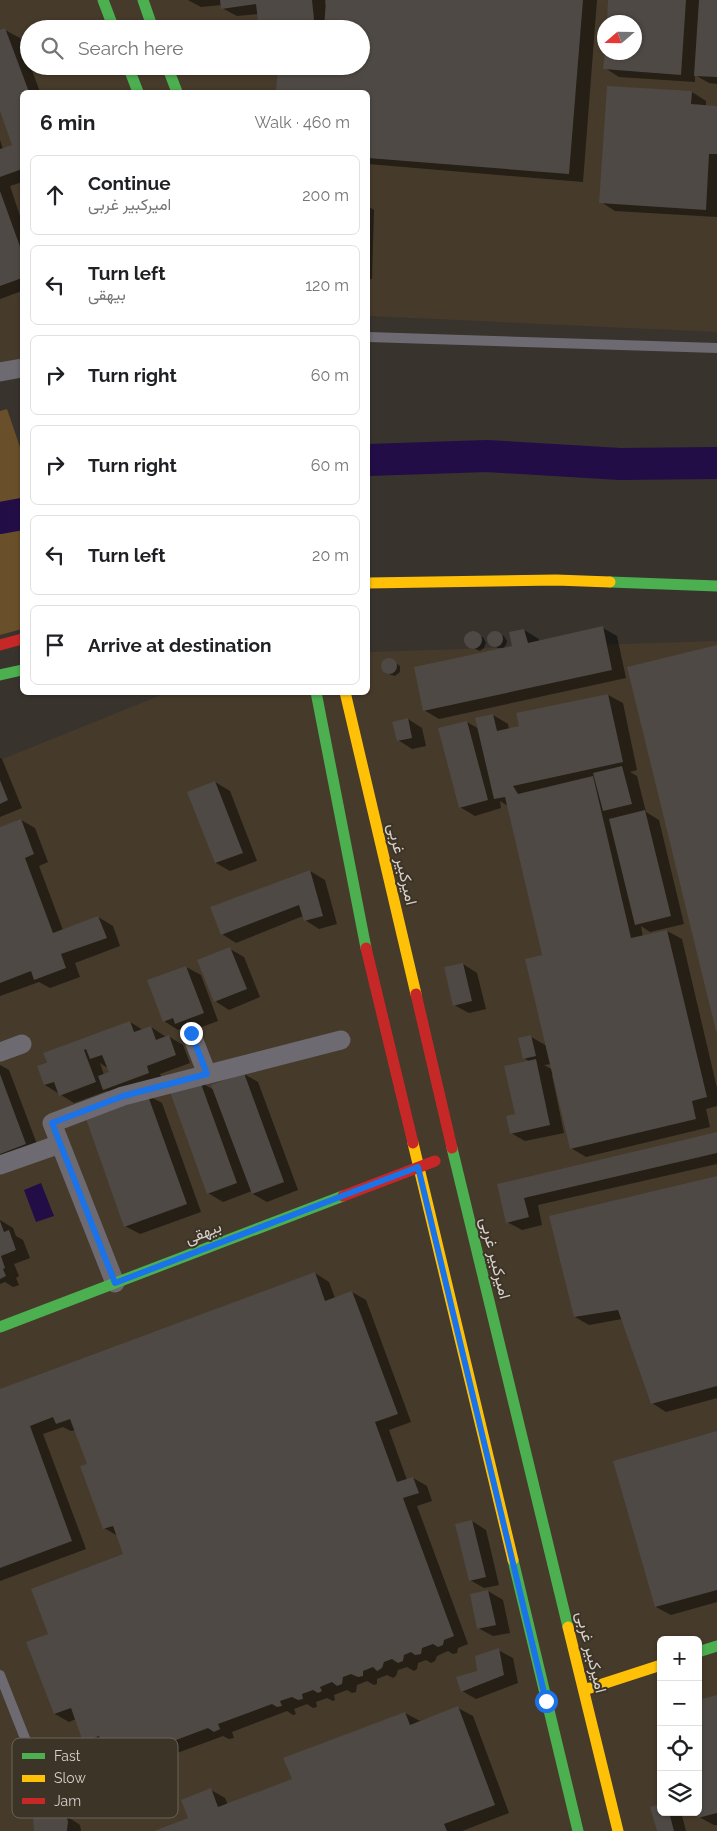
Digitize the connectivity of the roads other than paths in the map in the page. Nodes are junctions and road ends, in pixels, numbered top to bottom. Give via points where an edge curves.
1 (103, 0) edge
2 (143, 0) edge
3 (111, 20) edge
4 (150, 20) edge
5 (131, 75) edge
6 (170, 75) edge
7 (137, 90) edge
8 (176, 90) edge
9 (370, 338) edge
10 (717, 348) edge
11 (20, 368) edge
12 (0, 372) edge
13 (370, 583) edge
14 (717, 586) edge
15 (20, 640) edge
16 (0, 645) edge
17 (20, 671) edge
18 (0, 676) edge
19 (317, 695) edge
20 (346, 695) edge
21 (191, 1033) dead end
22 (341, 1040) dead end
23 (22, 1044) dead end
24 (0, 1052) edge
25 (207, 1074) junction
26 (60, 1144) junction
27 (454, 1154) junction
28 (0, 1165) edge
29 (418, 1167) junction
30 (115, 1283) junction
31 (0, 1327) edge
32 (717, 1646) edge
33 (702, 1651) edge
34 (657, 1665) edge
35 (0, 1675) edge
36 (584, 1690) junction
37 (25, 1738) edge
38 (578, 1831) edge
39 (618, 1831) edge

1 - 3 street
2 - 4 street
5 - 7 street
6 - 8 street
9 - 10 lane
11 - 12 street
13 - 14 street via 556,580
15 - 16 street
17 - 18 street
19 - 29 street via 363,935
20 - 27 street, امیرکبیر غربی
21 - 25 street
22 - 25 street
23 - 24 street
25 - 26 street via 123,1096 52,1123
26 - 28 street
26 - 30 street
27 - 29 street, بیهقی
27 - 36 street, امیرکبیر غربی
29 - 30 street, بیهقی
29 - 38 street
30 - 31 street, بیهقی
32 - 33 street
34 - 36 street
35 - 37 lane
36 - 39 street, امیرکبیر غربی

